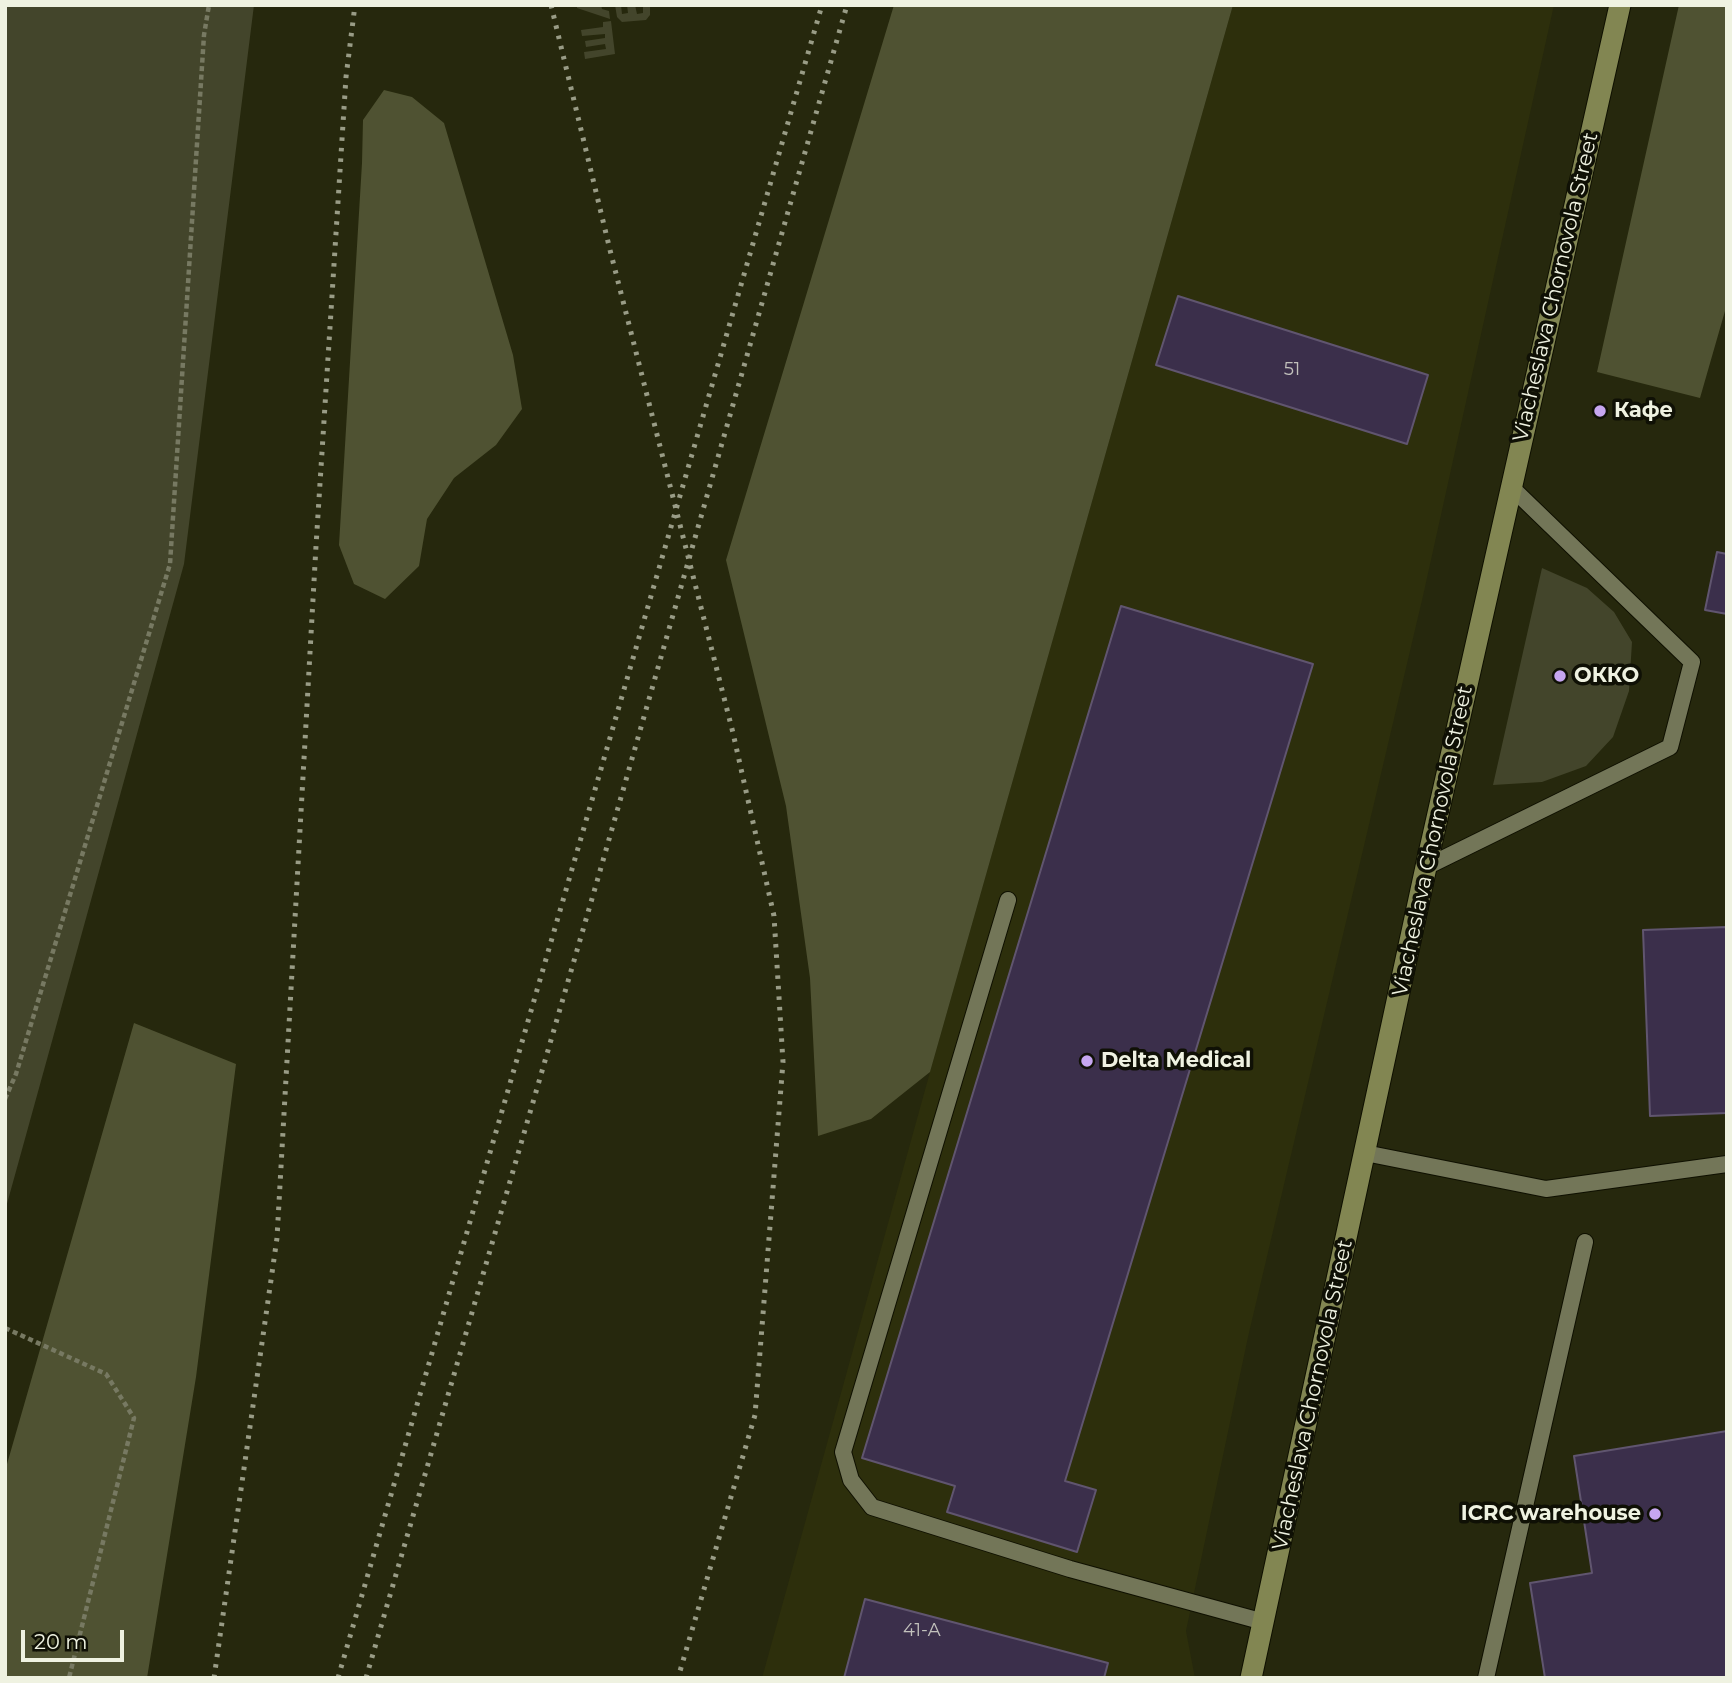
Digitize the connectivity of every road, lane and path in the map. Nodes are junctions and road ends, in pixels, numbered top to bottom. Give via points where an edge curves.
1 (208, 5) edge
2 (1620, 5) edge
3 (1511, 487) junction
4 (1426, 867) junction
5 (1008, 900) dead end
6 (5, 1100) edge
7 (1365, 1153) junction
8 (1727, 1164) edge
9 (1585, 1242) dead end
10 (5, 1328) edge
11 (1264, 1622) junction
12 (69, 1678) edge
13 (1251, 1678) edge
14 (1486, 1678) edge

1 - 6 path via 170,564
2 - 3 main road, Viacheslava Chornovola Street
3 - 4 main road, Viacheslava Chornovola Street
3 - 4 lane via 1692,662 1670,747
4 - 7 main road, Viacheslava Chornovola Street
5 - 11 lane via 843,1452 851,1480 872,1507 1070,1569
7 - 8 lane via 1546,1189
7 - 11 main road, Viacheslava Chornovola Street
9 - 14 lane
10 - 12 path via 106,1374 134,1418
11 - 13 main road, Viacheslava Chornovola Street

